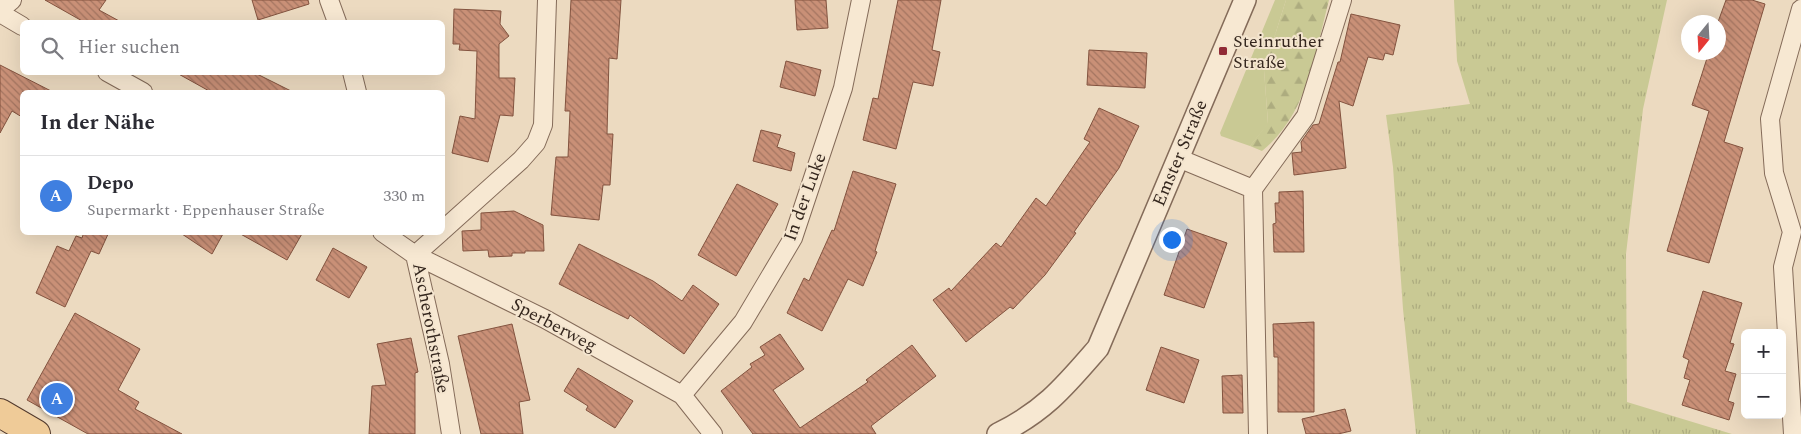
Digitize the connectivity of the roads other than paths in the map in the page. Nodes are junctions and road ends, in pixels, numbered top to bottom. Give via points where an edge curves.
1 (12, 0) edge
2 (329, 0) edge
3 (547, 0) edge
4 (861, 0) edge
5 (1244, 0) edge
6 (1342, 0) edge
7 (1801, 9) edge
8 (0, 12) edge
9 (336, 20) edge
10 (20, 25) edge
11 (112, 75) edge
12 (353, 75) edge
13 (139, 90) edge
14 (356, 90) edge
15 (1178, 158) junction
16 (1253, 189) junction
17 (445, 229) edge
18 (1797, 234) edge
19 (389, 235) edge
20 (438, 235) edge
21 (415, 255) junction
22 (682, 395) junction
23 (0, 412) edge
24 (36, 434) edge
25 (451, 434) edge
26 (713, 434) edge
27 (998, 434) edge
28 (1258, 434) edge
29 (1794, 434) edge

1 - 8 street
2 - 9 street
3 - 17 street, Ascherothstraße via 543,126 536,143
4 - 22 street, In der Luke via 843,88 792,238 743,322
5 - 15 street, Emster Straße
6 - 16 street via 1306,116
7 - 18 street via 1770,119 1774,172
8 - 10 street
11 - 13 street
12 - 14 street
15 - 16 street
15 - 27 street, Emster Straße via 1098,348 1058,395 1020,423
16 - 28 street
18 - 29 street via 1783,267
19 - 21 street, Sperberweg
20 - 21 street, Ascherothstraße
21 - 22 street, Sperberweg via 545,319
21 - 25 street, Ascherothstraße via 440,364
22 - 26 street, Sperberweg
23 - 24 main road

